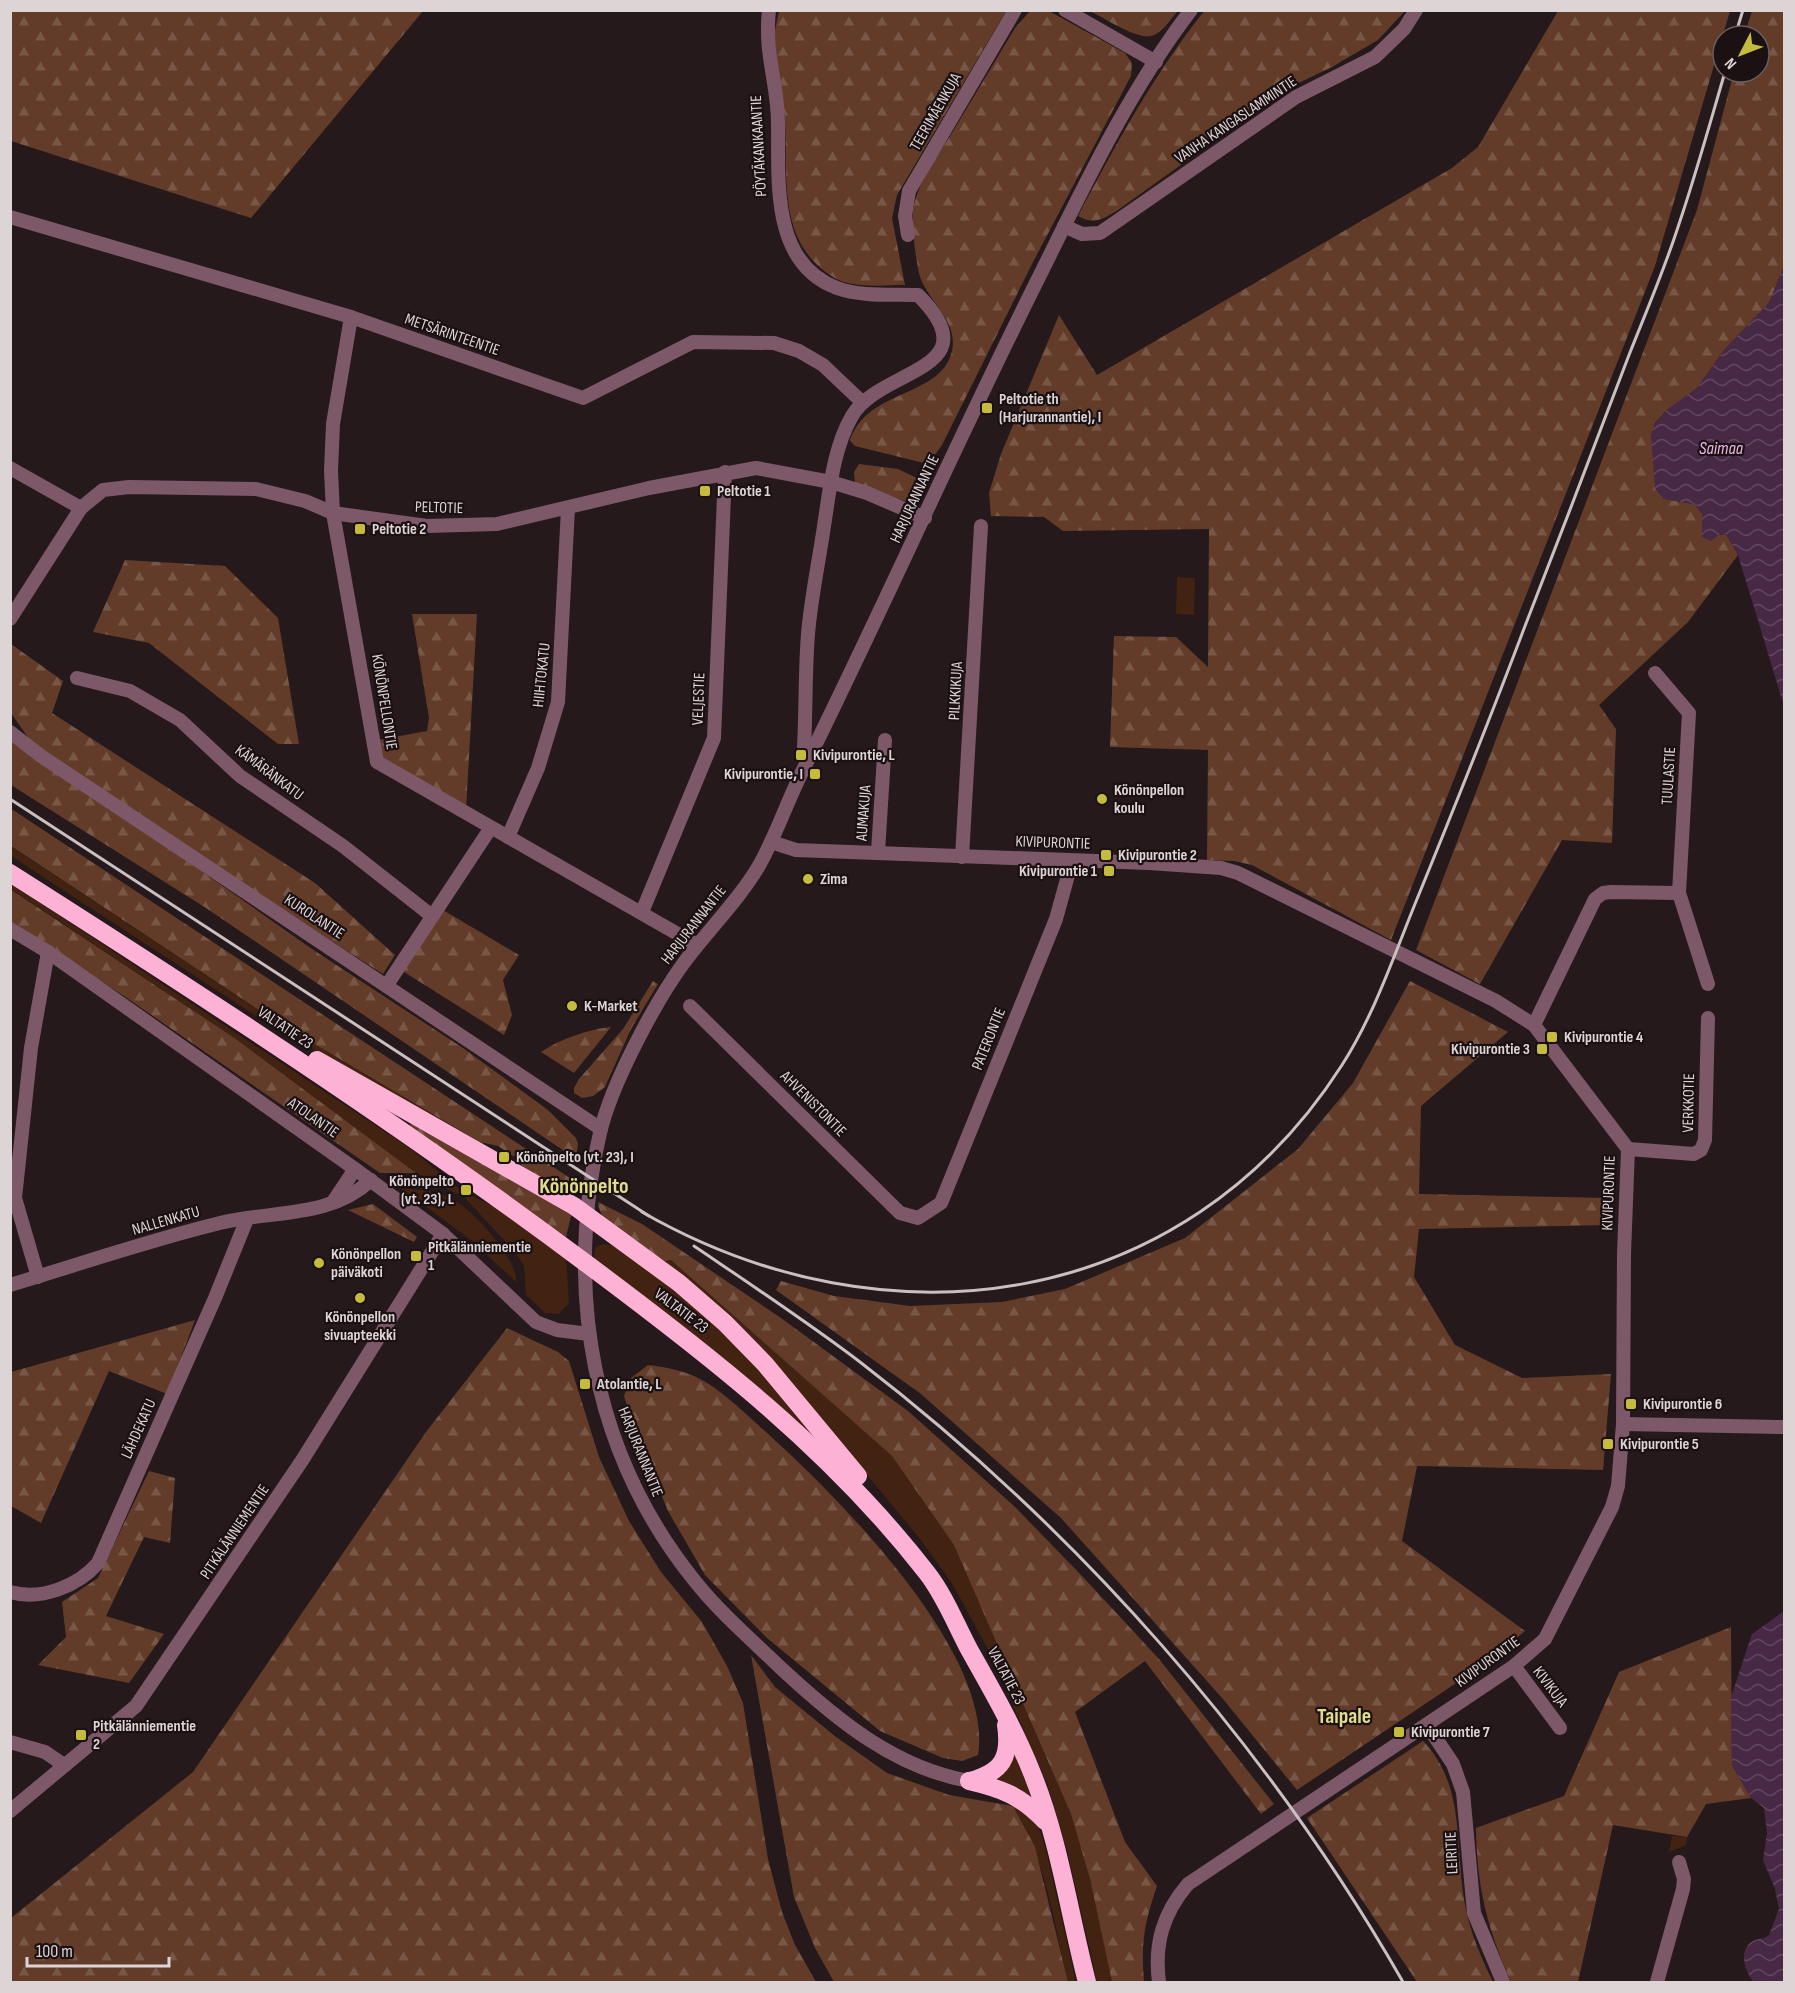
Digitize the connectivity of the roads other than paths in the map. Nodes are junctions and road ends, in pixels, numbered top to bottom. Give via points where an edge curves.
1 (769, 10) edge
2 (1015, 10) edge
3 (1065, 10) edge
4 (1191, 10) edge
5 (1416, 10) edge
6 (1156, 62) junction
7 (10, 217) edge
8 (1064, 226) junction
9 (908, 235) dead end
10 (351, 317) junction
11 (862, 402) junction
12 (10, 468) edge
13 (725, 472) junction
14 (831, 482) junction
15 (81, 508) junction
16 (568, 508) junction
17 (333, 513) junction
18 (924, 518) junction
19 (981, 526) dead end
20 (10, 619) edge
21 (1656, 673) dead end
22 (77, 678) dead end
23 (10, 732) edge
24 (885, 740) dead end
25 (812, 753) junction
26 (490, 828) junction
27 (507, 837) junction
28 (771, 842) junction
29 (878, 852) junction
30 (962, 857) junction
31 (1072, 861) junction
32 (10, 873) edge
33 (1679, 893) junction
34 (642, 912) junction
35 (432, 916) junction
36 (10, 929) edge
37 (697, 945) junction
38 (48, 952) junction
39 (1708, 984) dead end
40 (387, 985) junction
41 (196, 991) junction
42 (690, 1006) dead end
43 (1708, 1017) dead end
44 (1534, 1025) junction
45 (601, 1129) junction
46 (1628, 1149) junction
47 (356, 1169) junction
48 (370, 1180) junction
49 (333, 1202) junction
50 (588, 1209) junction
51 (918, 1218) joint
52 (246, 1219) junction
53 (443, 1234) junction
54 (38, 1277) junction
55 (10, 1285) edge
56 (589, 1330) junction
57 (1623, 1424) junction
58 (1785, 1427) edge
59 (930, 1576) junction
60 (10, 1592) edge
61 (1514, 1666) junction
62 (1003, 1711) junction
63 (1427, 1725) junction
64 (1560, 1728) dead end
65 (10, 1742) edge
66 (64, 1765) junction
67 (969, 1781) junction
68 (10, 1811) edge
69 (1050, 1826) junction
70 (1679, 1862) dead end
71 (1087, 1983) edge
72 (1159, 1983) edge
73 (1503, 1983) edge
74 (1657, 1983) edge

1 - 11 street, PÖYTÄKANKAANTIE via 766,36 778,121 779,206 789,239 803,262 835,288 918,295 932,308 945,340 942,352 927,364
2 - 9 street, TEERIMÄENKUJA via 909,191 905,216
3 - 6 street
4 - 6 street, HARJURANNANTIE
5 - 8 street, VANHA KANGASLAMMINTIE via 1404,29 1376,57 1296,97 1100,233 1082,234
6 - 8 street, HARJURANNANTIE via 1097,159
7 - 10 street, METSÄRINTEENTIE
8 - 18 street, HARJURANNANTIE
10 - 11 street, METSÄRINTEENTIE via 583,398 693,342 774,343 823,365
10 - 17 street, KÖNÖNPELLONTIE via 333,424
11 - 14 street, PÖYTÄKANKAANTIE via 840,445
12 - 15 street
13 - 14 street, PELTOTIE via 756,468
13 - 16 street, PELTOTIE
13 - 34 street, VELJESTIE via 714,738
14 - 18 street, PELTOTIE
14 - 25 street, PÖYTÄKANKAANTIE via 808,633 804,747
15 - 17 street, PELTOTIE via 103,490 129,487 256,489 305,501
15 - 20 street, PELTOTIE
16 - 17 street, PELTOTIE via 497,524 472,525 427,525
16 - 27 street, HIIHTOKATU via 558,702 538,768
17 - 26 street, KÖNÖNPELLONTIE via 377,762
18 - 25 street, HARJURANNANTIE
19 - 30 street, PILKKIKUJA
21 - 33 street, TUULASTIE via 1689,713
22 - 35 street, KÄMÄRÄNKATU via 130,691 180,720 240,776 343,846
23 - 40 street, KUROLANTIE
24 - 29 street, AUMAKUJA
25 - 28 street, HARJURANNANTIE
26 - 27 street, KÖNÖNPELLONTIE
26 - 35 street
27 - 34 street, KÖNÖNPELLONTIE
28 - 29 street, KIVIPURONTIE via 796,850
28 - 37 street, HARJURANNANTIE via 744,888
29 - 30 street, KIVIPURONTIE
30 - 31 street, KIVIPURONTIE
31 - 44 street, KIVIPURONTIE via 1221,868 1238,873 1496,1000
31 - 51 street, PATERONTIE via 1056,919 941,1203
32 - 41 highway, VALTATIE 23
33 - 39 street, TUULASTIE
33 - 44 street via 1611,892 1595,899
34 - 37 street, KÖNÖNPELLONTIE
35 - 40 street
36 - 38 street, ATOLANTIE
37 - 45 street, HARJURANNANTIE via 654,1010
38 - 47 street, ATOLANTIE
38 - 54 street via 31,1048 15,1198
40 - 45 street, KUROLANTIE
41 - 50 highway
41 - 59 highway, VALTATIE 23 via 473,1179 693,1343 839,1472
42 - 51 street, AHVENISTONTIE via 900,1213
43 - 46 street, VERKKOTIE via 1705,1140 1701,1150 1694,1154
44 - 46 street, KIVIPURONTIE
45 - 50 street, HARJURANNANTIE
46 - 57 street, KIVIPURONTIE
47 - 48 street, ATOLANTIE
47 - 49 street
48 - 49 street, NALLENKATU via 346,1199
48 - 53 street, ATOLANTIE
49 - 52 street, NALLENKATU via 297,1213
50 - 56 street, HARJURANNANTIE via 583,1263
50 - 59 highway via 726,1323 765,1364 883,1506
52 - 54 street, NALLENKATU via 196,1229
52 - 60 street, LÄHDEKATU via 98,1563 87,1576 45,1594
53 - 56 street, ATOLANTIE via 536,1322 557,1330
53 - 66 street, PITKÄLÄNNIEMENTIE via 303,1459 136,1706
54 - 55 street, NALLENKATU
56 - 67 street, HARJURANNANTIE via 603,1405 627,1473 646,1511 698,1585 835,1716 914,1766
57 - 58 street
57 - 61 street, KIVIPURONTIE via 1618,1486 1612,1507 1545,1639
59 - 62 highway, VALTATIE 23
61 - 63 street, KIVIPURONTIE
61 - 64 street, KIVIKUJA
62 - 67 highway via 1006,1753 1000,1767 989,1776
62 - 69 highway, VALTATIE 23 via 1032,1773
63 - 72 street, KIVIPURONTIE via 1188,1884 1165,1917 1158,1951
63 - 73 street, LEIRITIE via 1453,1764 1463,1792 1474,1913
65 - 66 street via 45,1752
66 - 68 street, PITKÄLÄNNIEMENTIE
67 - 69 highway via 1012,1794
69 - 71 highway, VALTATIE 23
70 - 74 street via 1683,1889

